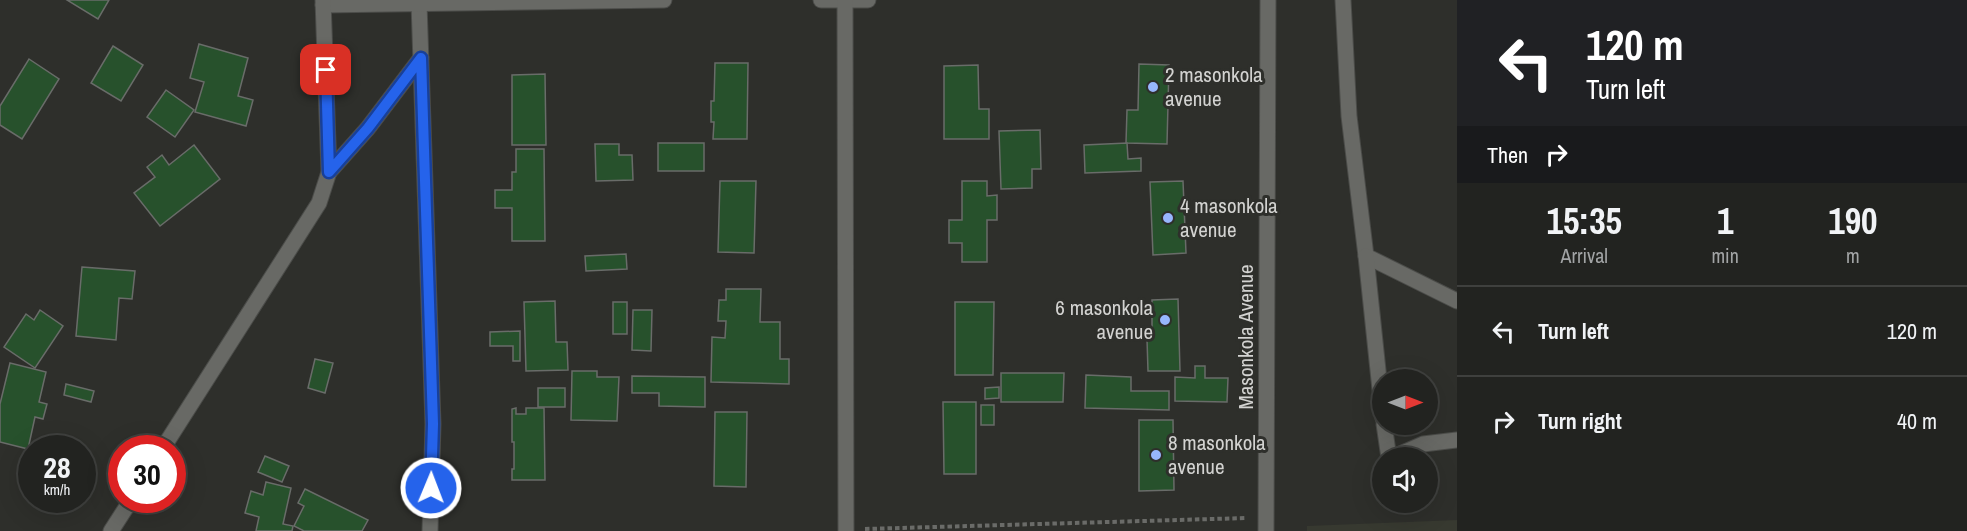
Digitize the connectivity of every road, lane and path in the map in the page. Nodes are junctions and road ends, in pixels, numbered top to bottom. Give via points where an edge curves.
1 (663, 0) edge
2 (821, 0) edge
3 (845, 0) edge
4 (868, 0) edge
5 (1268, 0) edge
6 (1344, 0) edge
7 (323, 2) edge
8 (419, 3) junction
9 (421, 58) junction
10 (329, 172) junction
11 (1366, 256) junction
12 (1457, 301) edge
13 (1378, 369) edge
14 (171, 435) edge
15 (1457, 440) edge
16 (1416, 447) edge
17 (123, 513) edge
18 (1266, 524) edge
19 (846, 530) edge
20 (111, 531) edge
21 (430, 531) edge

1 - 8 street
2 - 3 street
3 - 4 street
3 - 19 street
5 - 18 street, Masonkola Avenue
6 - 11 street via 1349,116
7 - 8 street
7 - 10 street
8 - 9 street
9 - 10 street
9 - 21 street via 433,424
10 - 14 street via 319,203
11 - 12 street
11 - 13 street
15 - 16 street
17 - 20 street
18 - 19 path

